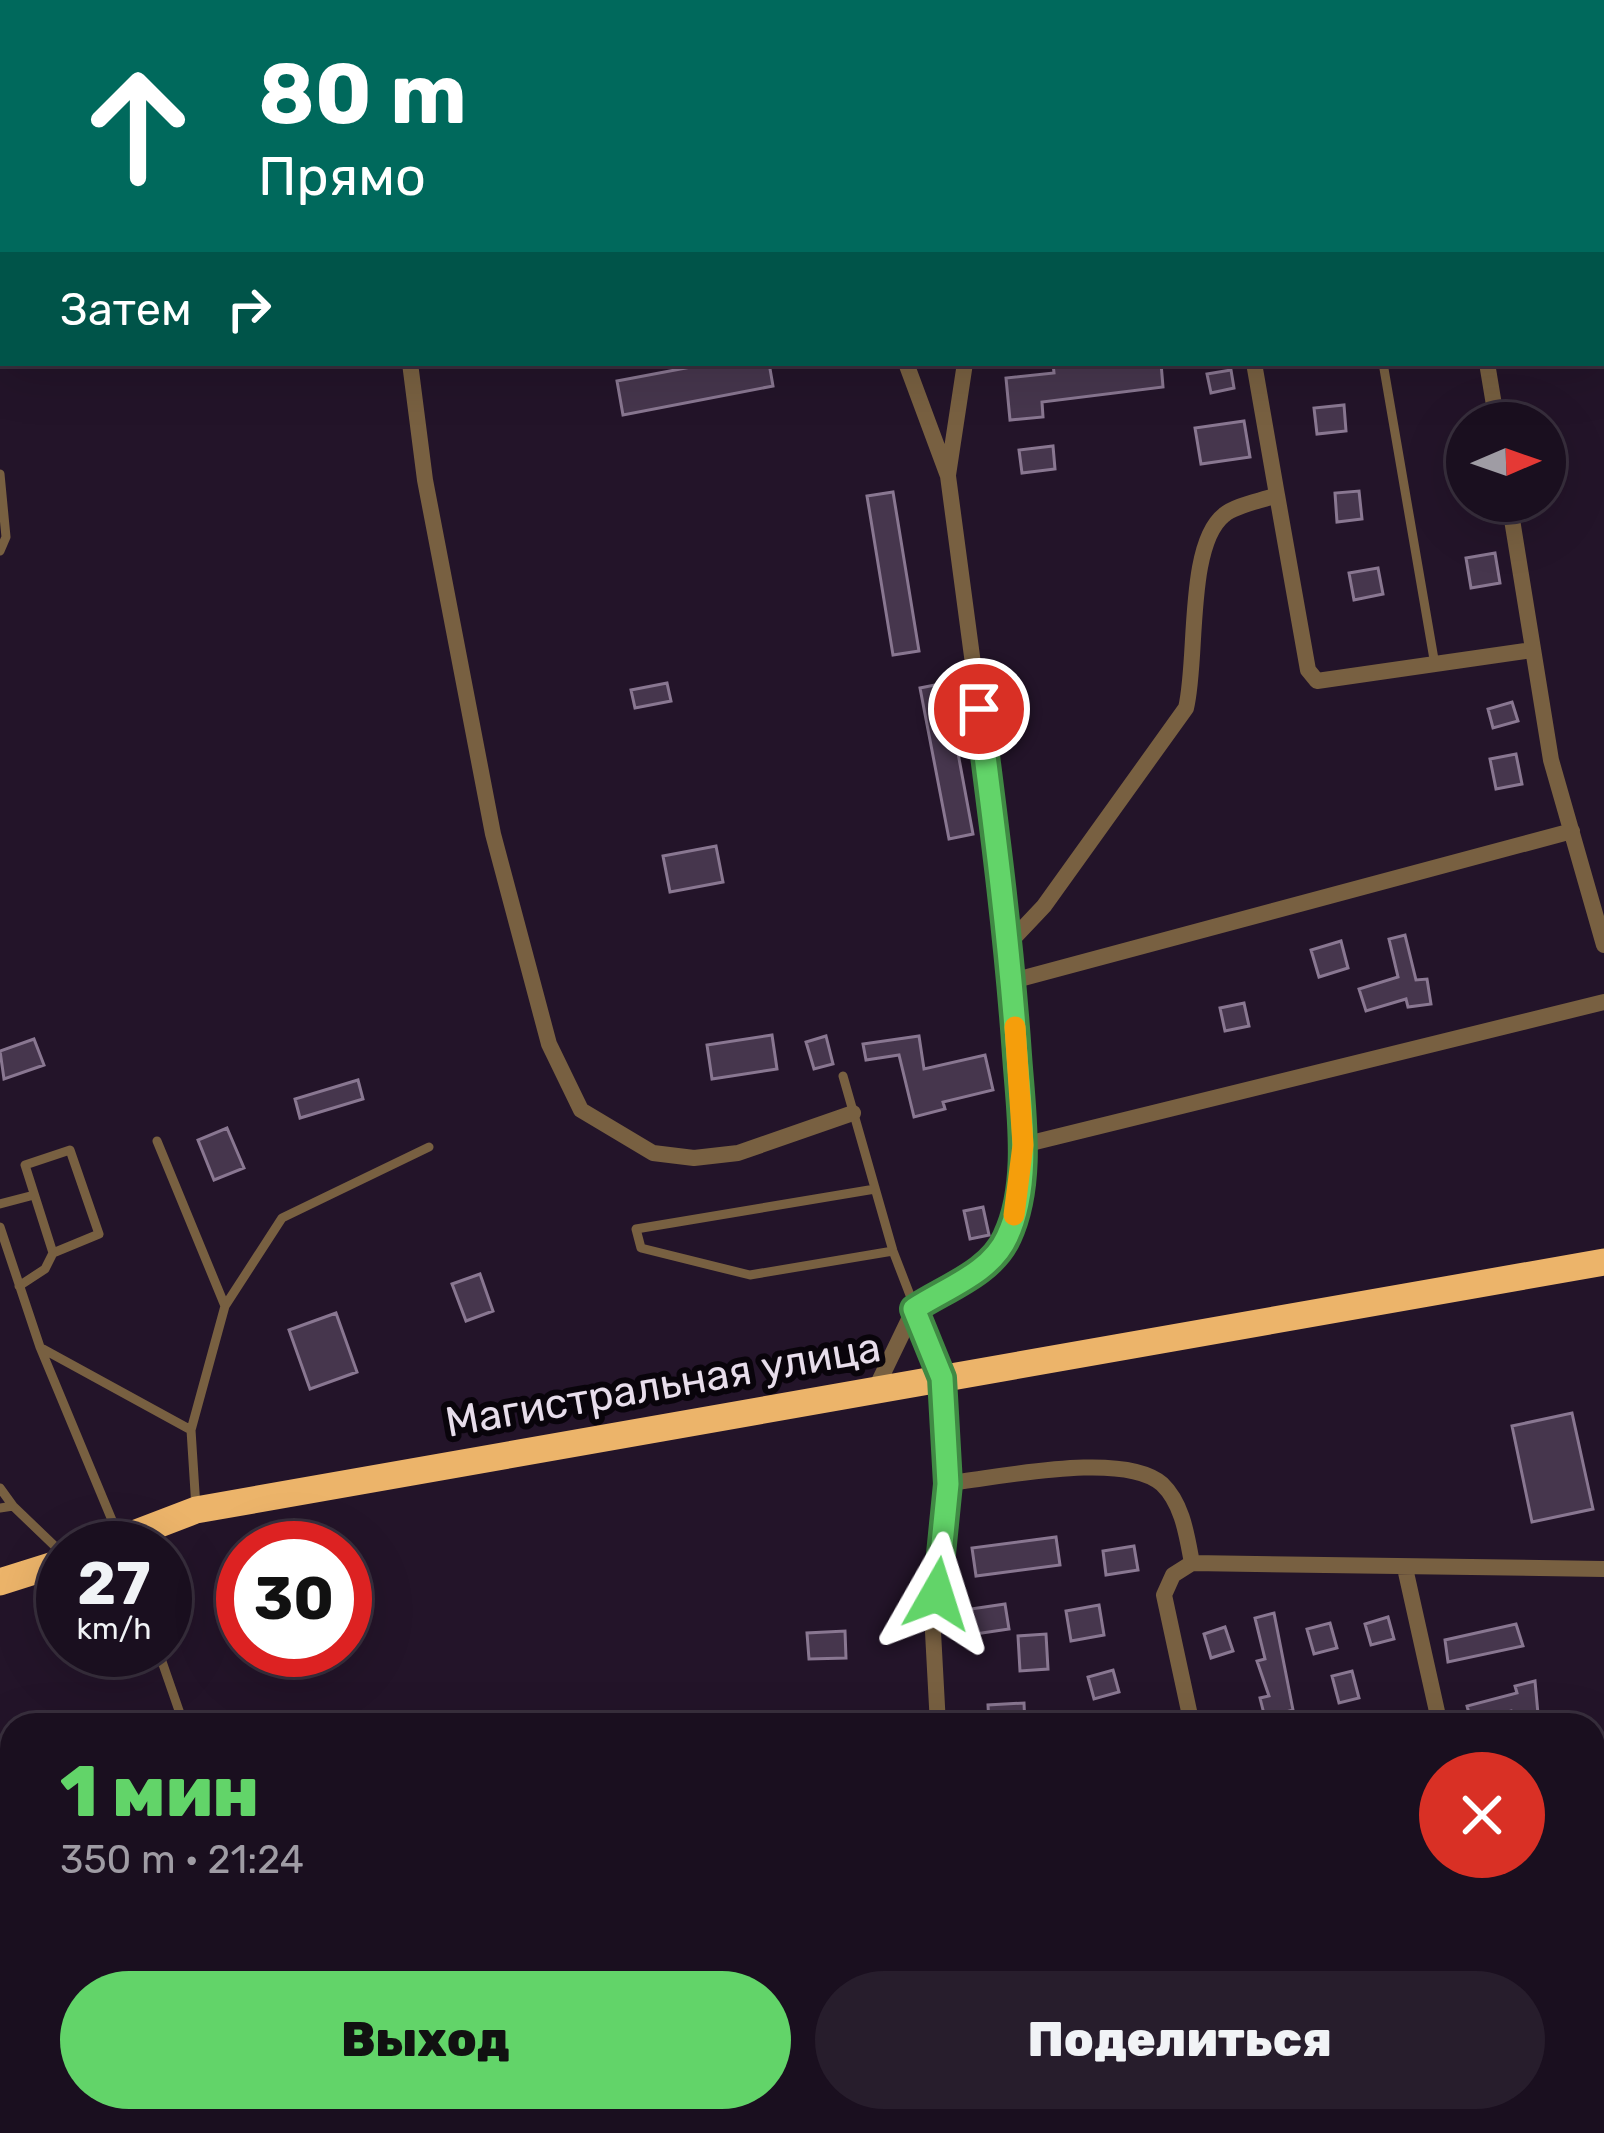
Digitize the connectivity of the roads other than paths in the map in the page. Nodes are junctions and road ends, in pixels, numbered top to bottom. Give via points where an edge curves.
1 (409, 366) edge
2 (907, 366) edge
3 (965, 366) edge
4 (1254, 366) edge
5 (1384, 366) edge
6 (1487, 366) edge
7 (1493, 402) edge
8 (0, 474) edge
9 (948, 476) junction
10 (1276, 495) junction
11 (1512, 522) edge
12 (0, 551) edge
13 (1532, 650) junction
14 (1436, 668) junction
15 (1572, 831) junction
16 (1010, 943) junction
17 (1604, 945) edge
18 (1012, 981) junction
19 (1604, 1002) edge
20 (843, 1076) dead end
21 (853, 1113) junction
22 (157, 1142) dead end
23 (1023, 1145) junction
24 (429, 1147) dead end
25 (875, 1189) junction
26 (34, 1195) junction
27 (0, 1204) edge
28 (0, 1226) edge
29 (893, 1251) junction
30 (53, 1253) junction
31 (1604, 1262) edge
32 (19, 1286) junction
33 (225, 1306) junction
34 (914, 1309) junction
35 (40, 1347) junction
36 (942, 1378) junction
37 (875, 1390) junction
38 (191, 1430) junction
39 (948, 1484) junction
40 (0, 1488) edge
41 (13, 1506) junction
42 (0, 1508) edge
43 (196, 1510) junction
44 (104, 1521) edge
45 (170, 1521) edge
46 (36, 1530) edge
47 (1192, 1563) junction
48 (36, 1568) edge
49 (1405, 1568) junction
50 (1604, 1568) edge
51 (0, 1582) edge
52 (167, 1677) edge
53 (180, 1713) edge
54 (937, 1713) edge
55 (1189, 1713) edge
56 (1437, 1713) edge

1 - 21 street via 493,834 549,1044 581,1110 653,1154 694,1158 738,1153
2 - 9 street
3 - 9 street
4 - 10 street
5 - 14 lane
6 - 7 street
8 - 12 lane
9 - 16 street
10 - 14 street via 1311,676 1324,682
10 - 16 street via 1225,514 1211,531 1186,708
11 - 13 street
13 - 14 street
13 - 15 street
15 - 17 street
15 - 18 street
16 - 18 street
18 - 23 street
19 - 23 street
20 - 21 lane
21 - 25 lane
22 - 33 lane
23 - 34 street via 1014,1218 1000,1250
24 - 33 lane via 282,1218
25 - 29 lane
25 - 29 lane via 636,1229 640,1248 749,1275
26 - 27 lane
26 - 30 lane
26 - 30 lane via 25,1166 70,1150 99,1234
28 - 32 lane
29 - 34 lane
30 - 32 lane
31 - 36 highway, Магистральная улица
32 - 35 lane
33 - 38 lane
34 - 36 lane
34 - 37 street
35 - 38 lane
35 - 44 lane
36 - 37 highway, Магистральная улица
36 - 39 street
37 - 43 highway, Магистральная улица
38 - 43 lane
39 - 47 street via 1132,1470 1162,1484 1181,1513
39 - 54 street via 933,1631
40 - 41 lane
41 - 42 lane
41 - 46 lane
43 - 45 highway, Магистральная улица
47 - 49 street
47 - 55 street via 1164,1594
48 - 51 highway
49 - 50 street
49 - 56 street
52 - 53 lane

